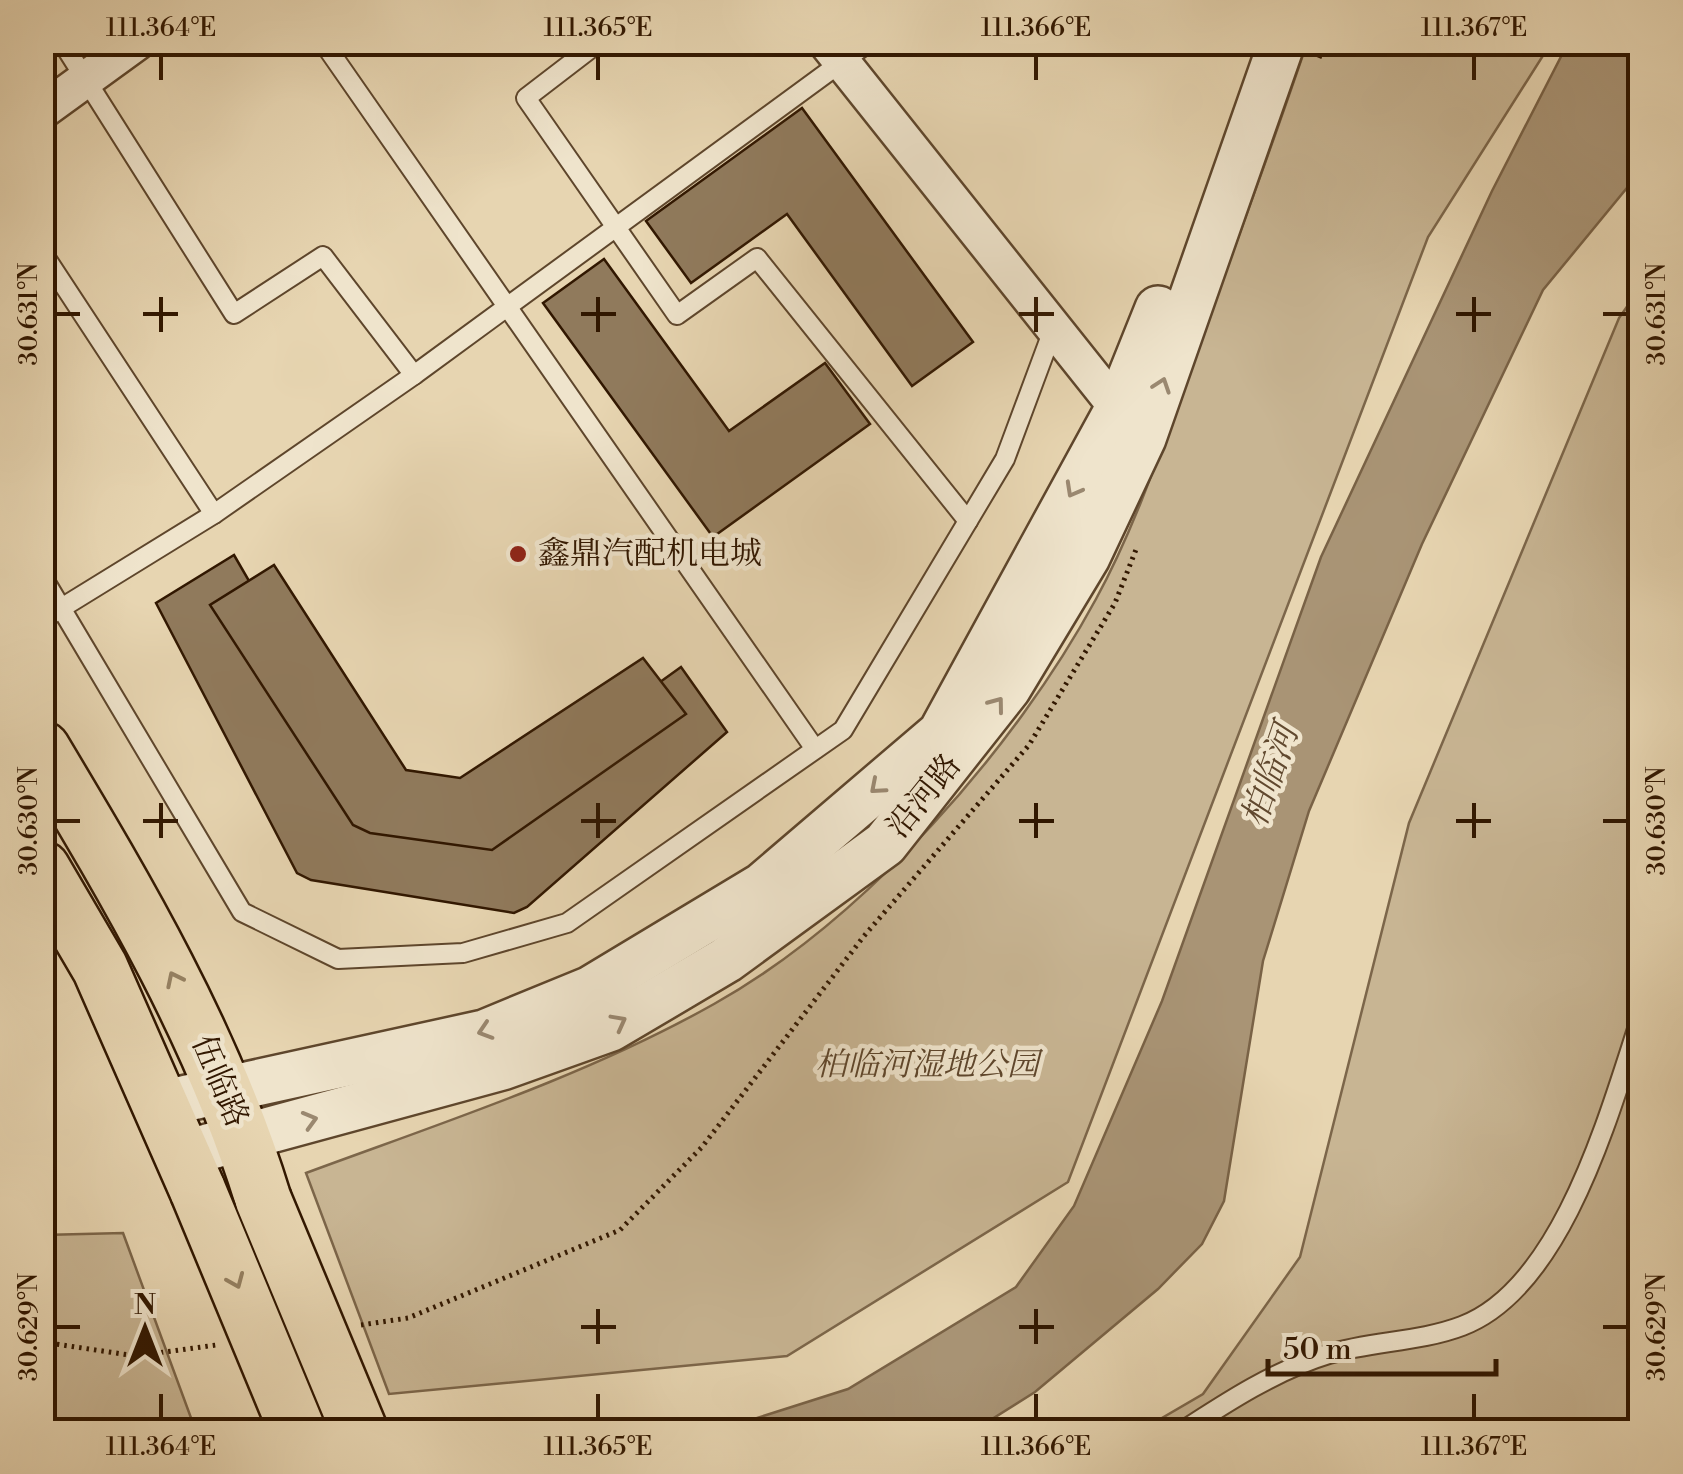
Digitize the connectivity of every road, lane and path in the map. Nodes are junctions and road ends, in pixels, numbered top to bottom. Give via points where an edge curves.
1 (62, 42) edge
2 (137, 42) edge
3 (323, 42) edge
4 (599, 42) edge
5 (1250, 42) edge
6 (1282, 42) edge
7 (846, 50) edge
8 (86, 80) junction
9 (42, 111) edge
10 (616, 228) junction
11 (42, 252) edge
12 (507, 308) junction
13 (1053, 330) junction
14 (414, 375) junction
15 (1130, 424) junction
16 (214, 514) junction
17 (968, 520) junction
18 (42, 576) edge
19 (61, 608) junction
20 (42, 620) edge
21 (42, 749) edge
22 (814, 749) junction
23 (42, 869) edge
24 (1640, 1020) edge
25 (226, 1088) junction
26 (160, 1104) junction
27 (244, 1138) junction
28 (190, 1173) junction
29 (298, 1432) edge
30 (360, 1432) edge
31 (1181, 1432) edge

1 - 8 lane
2 - 8 street
3 - 12 lane
4 - 10 lane via 526,98
5 - 15 street, 沿河路
15 -> 6 street, 沿河路
7 - 10 lane
7 - 13 street
8 - 9 street
8 - 14 lane via 234,314 324,256
10 - 12 lane
10 - 17 lane via 677,315 757,258
11 - 16 lane
12 - 14 lane
12 - 22 lane
13 - 15 street
13 - 17 lane via 1004,459
14 - 16 lane
15 -> 25 street, 沿河路 via 941,732 762,886 591,989 484,1033
27 -> 15 street, 沿河路 via 502,1067 610,1028 726,960 886,844 1008,688 1087,557
16 - 19 lane
17 - 22 lane via 843,730
18 - 19 lane
19 - 20 lane
19 - 22 lane via 242,912 338,959 463,953 567,923
25 -> 21 main road, 伍临路 via 149,927
23 - 26 main road, 伍临路 via 100,968
24 - 31 lane via 1564,1218 1546,1256 1515,1293 1464,1325 1329,1354 1245,1390
25 - 26 street, 沿河路
25 - 27 main road, 伍临路
26 - 28 main road, 伍临路
27 - 28 street, 沿河路
27 - 30 main road, 伍临路, bridge via 262,1199
28 -> 29 main road, 伍临路, bridge

